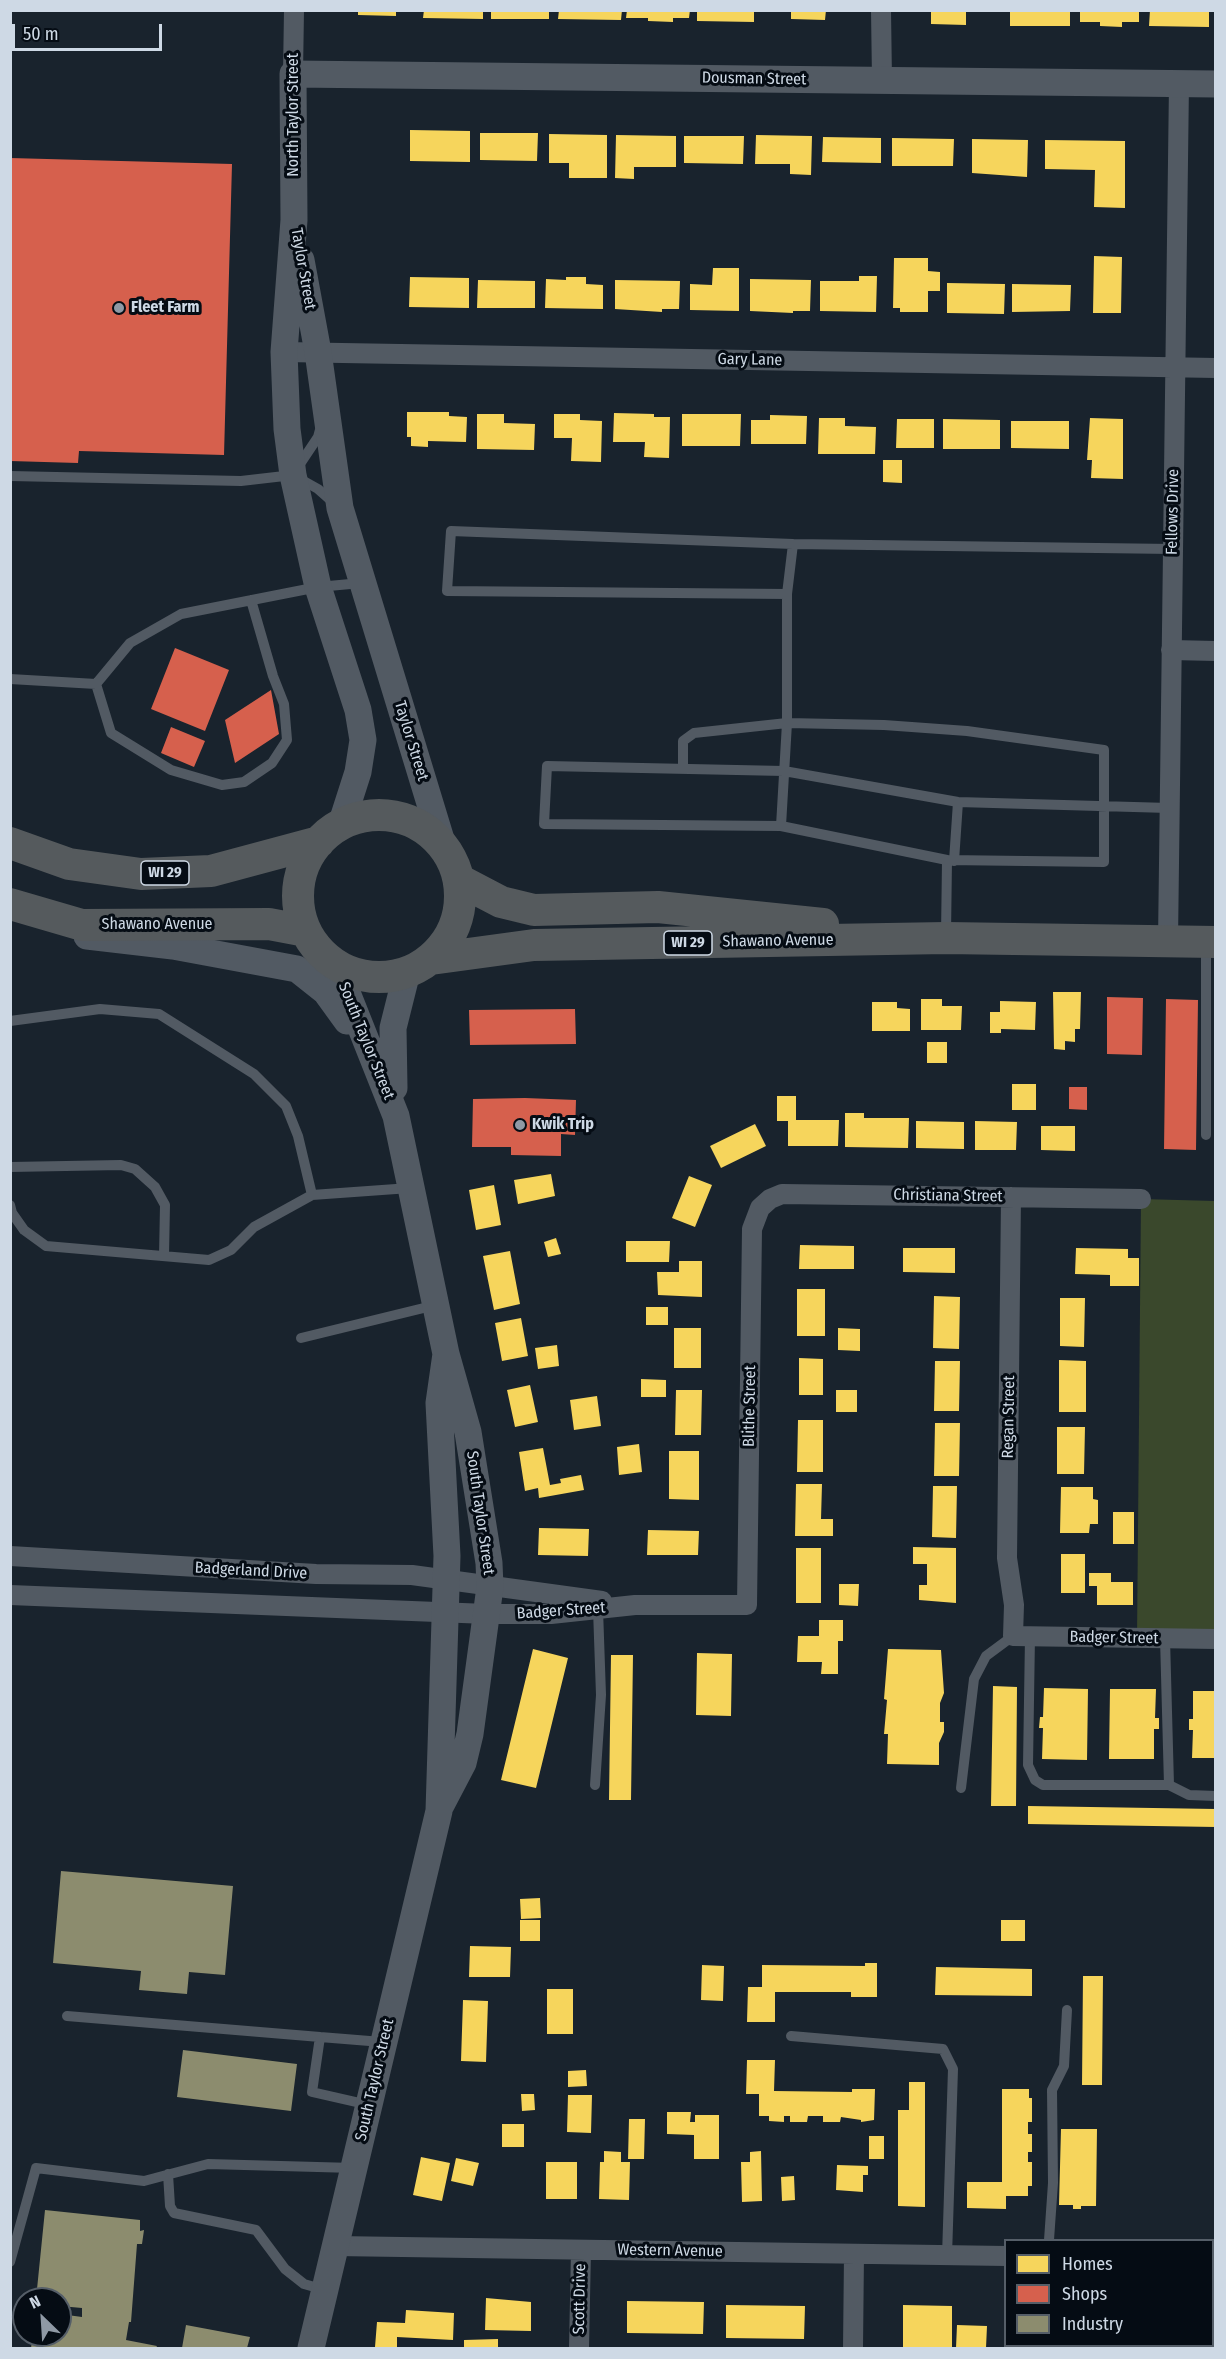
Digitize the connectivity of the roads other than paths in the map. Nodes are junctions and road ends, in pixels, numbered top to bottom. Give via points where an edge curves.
1 (294, 10) edge
2 (881, 10) edge
3 (293, 74) junction
4 (882, 80) junction
5 (1179, 83) junction
6 (1215, 84) edge
7 (294, 220) junction
8 (284, 352) junction
9 (318, 352) junction
10 (1175, 368) junction
11 (1215, 368) edge
12 (325, 410) junction
13 (293, 475) junction
14 (10, 476) edge
15 (340, 508) junction
16 (793, 544) junction
17 (1173, 549) junction
18 (362, 583) junction
19 (318, 587) junction
20 (787, 594) junction
21 (251, 600) junction
22 (1172, 650) junction
23 (1215, 651) edge
24 (10, 679) edge
25 (96, 684) junction
26 (787, 723) junction
27 (683, 769) junction
28 (784, 771) junction
29 (958, 802) junction
30 (1105, 807) junction
31 (1169, 808) junction
32 (781, 826) junction
33 (330, 833) junction
34 (10, 843) edge
35 (443, 846) junction
36 (950, 861) junction
37 (459, 880) junction
38 (10, 904) edge
39 (10, 909) edge
40 (306, 931) junction
41 (946, 938) junction
42 (1168, 941) junction
43 (1211, 942) edge
44 (336, 965) junction
45 (419, 966) junction
46 (10, 1021) edge
47 (377, 1064) junction
48 (396, 1116) junction
49 (1206, 1135) dead end
50 (10, 1167) edge
51 (411, 1188) junction
52 (312, 1195) junction
53 (1011, 1197) junction
54 (1140, 1199) dead end
55 (10, 1205) edge
56 (760, 1208) joint
57 (164, 1256) junction
58 (436, 1305) junction
59 (301, 1338) dead end
60 (446, 1354) junction
61 (10, 1556) edge
62 (444, 1580) junction
63 (490, 1587) junction
64 (10, 1595) edge
65 (635, 1605) junction
66 (747, 1605) joint
67 (598, 1609) junction
68 (444, 1610) junction
69 (487, 1614) junction
70 (1022, 1636) junction
71 (1165, 1638) junction
72 (1215, 1639) edge
73 (595, 1785) dead end
74 (1169, 1785) junction
75 (961, 1788) dead end
76 (1215, 1796) edge
77 (439, 1810) junction
78 (1067, 2010) dead end
79 (67, 2016) dead end
80 (791, 2036) dead end
81 (320, 2037) junction
82 (384, 2043) junction
83 (369, 2105) junction
84 (354, 2168) junction
85 (168, 2174) junction
86 (1049, 2239) edge
87 (335, 2246) junction
88 (581, 2250) junction
89 (854, 2254) junction
90 (947, 2256) junction
91 (1004, 2256) edge
92 (10, 2262) edge
93 (325, 2290) junction
94 (311, 2349) edge
95 (579, 2349) edge
96 (853, 2349) edge

1 - 3 street, North Taylor Street
2 - 4 street
3 - 4 street, Dousman Street
3 - 7 street, North Taylor Street
4 - 5 street, Dousman Street
5 - 6 street, Dousman Street
5 - 10 street, Fellows Drive
7 - 8 street, Taylor Street
7 - 9 street, Taylor Street
8 - 9 street, Gary Lane
8 - 13 street, Taylor Street
9 - 10 street, Gary Lane
9 - 12 street, Taylor Street
10 - 11 street, Gary Lane
10 - 17 street, Fellows Drive
12 - 13 lane via 318,437
12 - 15 street, Taylor Street
13 - 14 lane via 241,481
13 - 15 lane
13 - 19 street, Taylor Street
15 - 18 street, Taylor Street
16 - 17 lane
16 - 20 lane
16 - 20 lane via 451,531 447,591
17 - 22 street, Fellows Drive
18 - 19 lane
18 - 35 street, Taylor Street
19 - 21 lane
19 - 33 street, Taylor Street via 358,710 363,740 358,772
20 - 26 lane
21 - 25 lane via 181,614 130,643
21 - 25 lane via 284,704 287,741 272,763 244,782 222,785 171,770 111,733
22 - 23 street
22 - 31 street, Fellows Drive
24 - 25 lane
26 - 27 lane via 694,733 683,741
26 - 28 lane
26 - 30 lane via 955,730 1104,750
27 - 28 lane
27 - 32 lane via 547,766 544,824
28 - 29 lane
28 - 32 lane
29 - 30 lane
29 - 36 lane
30 - 31 lane
30 - 36 lane via 1104,862
31 - 42 street, Fellows Drive
32 - 36 lane
33 - 34 main road, WI 29 via 211,872 141,874 69,864
33 - 35 main road, WI 29 via 368,816 396,817 422,827
33 - 40 main road, WI 29 via 306,861 299,884 299,908
35 - 37 main road, WI 29
36 - 41 lane
37 - 41 main road, Shawano Avenue / WI 29 via 501,902 534,910 658,907
37 - 45 main road, WI 29 via 456,923 446,943
38 - 40 main road, Shawano Avenue via 82,925 269,924
39 - 47 street via 27,921 51,929 297,969 326,992
40 - 44 main road, WI 29 via 318,950
41 - 42 main road, Shawano Avenue / WI 29
41 - 45 main road, Shawano Avenue / WI 29 via 534,945
42 - 43 main road, Shawano Avenue / WI 29
43 - 49 lane
44 - 45 main road, WI 29 via 359,975 383,977
44 - 47 street, South Taylor Street
45 - 48 street, South Taylor Street via 393,1028
46 - 52 lane via 100,1009 159,1014 254,1074 286,1106 298,1136
47 - 48 street, South Taylor Street
48 - 51 street, South Taylor Street
50 - 57 lane via 121,1165 135,1169 155,1187 165,1205
51 - 52 lane
51 - 58 street, South Taylor Street
52 - 57 lane via 254,1227 231,1250 209,1260
53 - 54 street, Christiana Street
53 - 56 street, Christiana Street via 782,1194
53 - 70 street, Regan Street via 1007,1558
55 - 57 lane via 24,1230 46,1246
56 - 66 street, Blithe Street via 752,1229
58 - 59 lane
58 - 60 street, South Taylor Street
60 - 62 street, South Taylor Street via 439,1403 447,1556
60 - 63 street, South Taylor Street via 468,1432
61 - 62 street, Badgerland Drive via 315,1574 412,1575
62 - 63 street, Badgerland Drive
62 - 68 street, South Taylor Street
63 - 65 street, Badger Street
63 - 69 street, South Taylor Street
64 - 68 street, Badgerland Drive
65 - 66 street, Badger Street
65 - 67 street, Badger Street
67 - 69 street, Badger Street
67 - 73 lane via 601,1695
68 - 69 street, Badgerland Drive
68 - 77 street, South Taylor Street
69 - 77 street, South Taylor Street via 468,1743 463,1763
70 - 71 street, Badger Street
70 - 74 lane via 1028,1765 1035,1780 1043,1785
70 - 75 lane via 986,1656 974,1679
71 - 72 street, Badger Street
71 - 74 lane
74 - 76 lane via 1189,1795
77 - 82 street, South Taylor Street
78 - 86 lane via 1064,2066 1053,2090
79 - 81 lane
80 - 90 lane via 943,2049 953,2069
81 - 82 lane
81 - 83 lane via 312,2092
82 - 83 street, South Taylor Street
83 - 84 street, South Taylor Street
84 - 85 lane via 208,2164
84 - 87 street, South Taylor Street
85 - 92 lane via 144,2181 36,2168
85 - 93 lane via 174,2213 256,2230 285,2269 304,2284
87 - 88 street, Western Avenue
87 - 93 street, South Taylor Street
88 - 89 street, Western Avenue
88 - 95 street, Scott Drive
89 - 90 street, Western Avenue
89 - 96 street
90 - 91 street, Western Avenue
93 - 94 street, South Taylor Street

